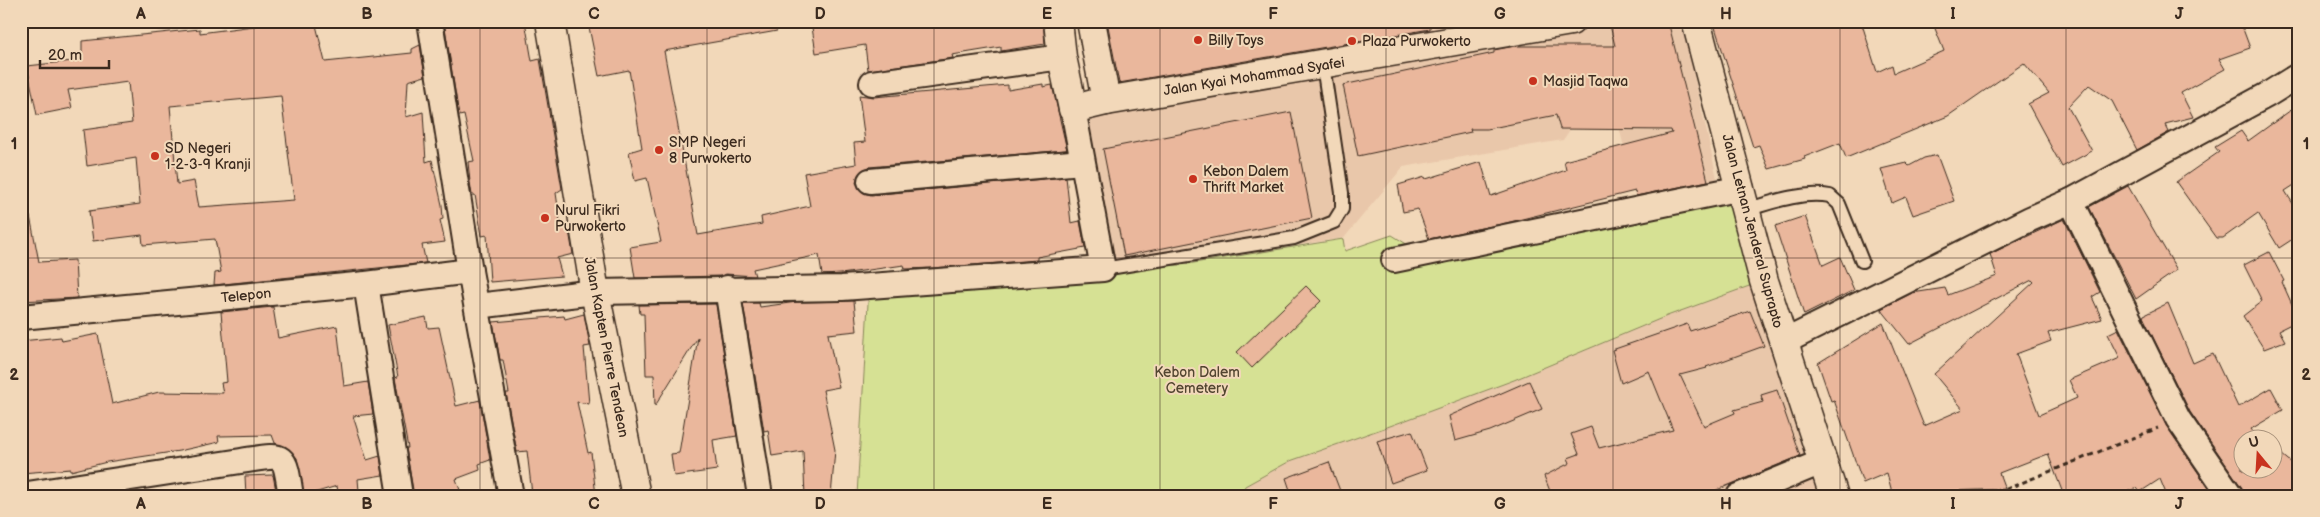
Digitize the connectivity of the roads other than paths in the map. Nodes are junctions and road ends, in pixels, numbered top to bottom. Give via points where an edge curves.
1 (430, 21) edge
2 (550, 21) edge
3 (1058, 21) edge
4 (1091, 21) edge
5 (1571, 21) edge
6 (1696, 21) edge
7 (1062, 57) junction
8 (1323, 65) junction
9 (2299, 75) edge
10 (872, 83) dead end
11 (1106, 101) junction
12 (1073, 109) junction
13 (1082, 162) junction
14 (870, 181) dead end
15 (1743, 199) junction
16 (2071, 201) junction
17 (1394, 260) dead end
18 (1862, 260) dead end
19 (1103, 268) junction
20 (470, 271) junction
21 (366, 284) junction
22 (727, 288) junction
23 (595, 292) junction
24 (477, 306) junction
25 (21, 318) edge
26 (1784, 342) junction
27 (1824, 461) junction
28 (35, 495) edge
29 (291, 496) edge
30 (400, 496) edge
31 (511, 496) edge
32 (636, 496) edge
33 (760, 496) edge
34 (1739, 496) edge
35 (1834, 496) edge
36 (2231, 496) edge

1 - 20 street
2 - 23 street, Jalan Kapten Pierre Tendean
3 - 7 street
4 - 11 street
5 - 8 street, Jalan Kyai Mohammad Syafei via 1427,39
6 - 15 street, Jalan Letnan Jenderal Suprapto
7 - 10 street
7 - 12 street
8 - 11 street, Jalan Kyai Mohammad Syafei
8 - 19 lane via 1342,193 1342,209 1334,222 1294,238
9 - 16 street
11 - 12 street, Jalan Kyai Mohammad Syafei
12 - 13 street
13 - 14 street
13 - 19 street
15 - 17 street
15 - 18 lane via 1768,204 1808,196 1830,196 1839,204
15 - 26 street, Jalan Letnan Jenderal Suprapto via 1764,282
16 - 26 street
16 - 36 street via 2178,419
19 - 22 street via 842,288
20 - 21 street, Telepon
20 - 24 street
21 - 25 street, Telepon
21 - 30 street
22 - 23 street
22 - 33 street
23 - 24 street
23 - 32 street, Jalan Kapten Pierre Tendean
24 - 31 street
26 - 27 street, Jalan Letnan Jenderal Suprapto
27 - 34 street
27 - 35 street, Jalan Letnan Jenderal Suprapto
28 - 29 street via 278,457 284,460

